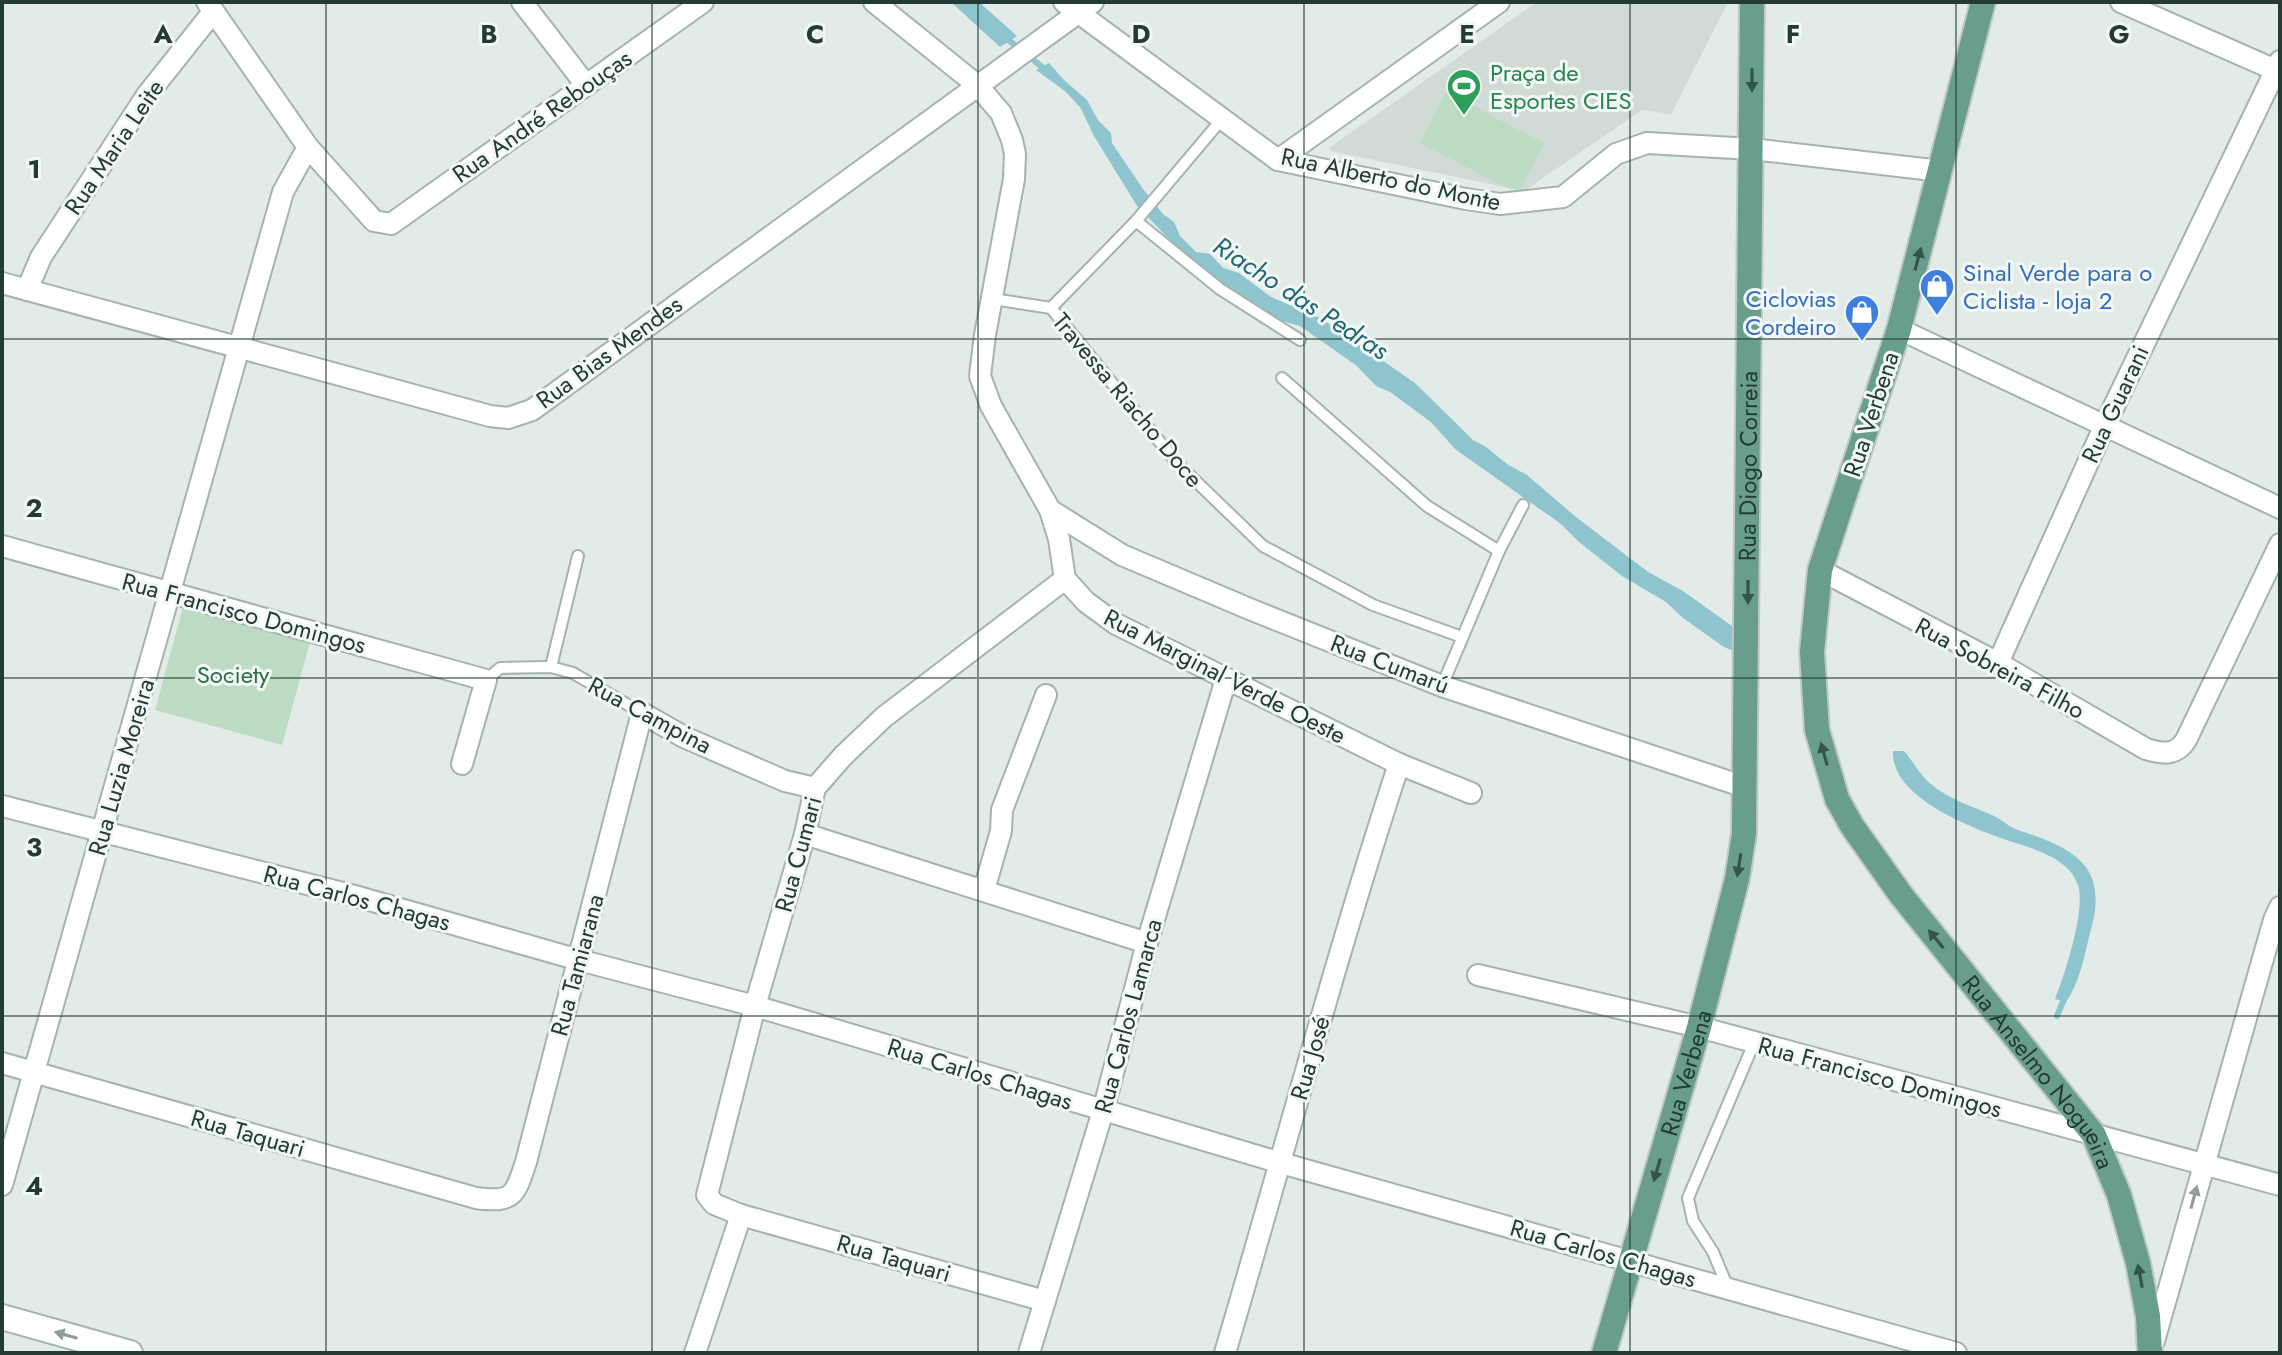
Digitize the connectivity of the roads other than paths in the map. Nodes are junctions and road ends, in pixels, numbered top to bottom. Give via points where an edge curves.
1 (522, 2) edge
2 (703, 2) edge
3 (874, 2) edge
4 (1499, 2) edge
5 (1752, 2) edge
6 (1983, 2) edge
7 (2121, 2) edge
8 (1078, 6) edge
9 (210, 7) edge
10 (2279, 68) edge
11 (586, 85) junction
12 (977, 85) junction
13 (1222, 119) junction
14 (308, 147) junction
15 (1752, 149) junction
16 (1278, 160) junction
17 (1941, 171) junction
18 (1139, 218) junction
19 (2, 283) edge
20 (27, 290) junction
21 (993, 299) junction
22 (1051, 308) junction
23 (1899, 329) junction
24 (1300, 340) dead end
25 (238, 349) junction
26 (1282, 378) dead end
27 (2104, 427) junction
28 (1523, 505) dead end
29 (2280, 508) edge
30 (1050, 510) junction
31 (2280, 544) edge
32 (2, 546) edge
33 (1499, 551) junction
34 (578, 556) dead end
35 (1820, 570) junction
36 (1065, 579) junction
37 (171, 592) junction
38 (1462, 637) junction
39 (1998, 663) junction
40 (551, 667) junction
41 (1226, 679) junction
42 (486, 680) junction
43 (1442, 686) junction
44 (1046, 695) dead end
45 (642, 713) junction
46 (462, 764) dead end
47 (1399, 764) junction
48 (1745, 787) junction
49 (815, 788) junction
50 (1471, 793) dead end
51 (2, 806) edge
52 (1852, 826) joint
53 (102, 831) junction
54 (805, 834) junction
55 (984, 890) junction
56 (2278, 916) edge
57 (1147, 943) junction
58 (579, 960) junction
59 (1478, 975) dead end
60 (755, 1006) junction
61 (1699, 1027) junction
62 (1754, 1043) junction
63 (2, 1063) edge
64 (35, 1072) junction
65 (1103, 1111) junction
66 (2094, 1135) junction
67 (1281, 1163) junction
68 (2202, 1165) junction
69 (2, 1185) edge
70 (2280, 1185) edge
71 (707, 1190) joint
72 (494, 1201) joint
73 (741, 1215) junction
74 (1630, 1260) junction
75 (1728, 1288) junction
76 (1045, 1301) junction
77 (2, 1317) edge
78 (130, 1353) edge
79 (695, 1353) edge
80 (1031, 1353) edge
81 (1225, 1353) edge
82 (1604, 1353) edge
83 (1956, 1353) edge
84 (2150, 1353) edge

1 - 11 street
2 - 11 street, Rua André Rebouças
3 - 12 street
4 - 16 street
5 -> 15 main road, Rua Diogo Correia
6 - 17 main road, Rua Verbena
7 - 10 street
8 - 12 street, Rua Bias Mendes
8 - 13 street, Rua Alberto do Monte
9 - 14 street
9 - 20 street, Rua Maria Leite via 41,257
10 - 27 street, Rua Guarani
11 - 14 street, Rua André Rebouças via 391,224 379,223
12 - 21 street via 1001,113 1015,154
12 - 25 street, Rua Bias Mendes via 532,410 508,418 490,416
13 - 16 street, Rua Alberto do Monte
13 - 18 lane
14 - 25 street, Rua Luzia Moreira via 283,192
15 - 16 street, Rua Alberto do Monte via 1647,143 1616,154 1563,197 1500,204
15 - 17 street, Rua Alberto do Monte
15 -> 48 main road, Rua Diogo Correia
23 -> 17 main road, Rua Verbena
18 - 22 lane
18 - 24 lane via 1220,289
19 - 20 street, Rua Bias Mendes
20 - 25 street, Rua Bias Mendes
21 - 22 lane, Travessa Riacho Doce
21 - 30 street via 980,376 991,406
22 - 38 lane, Travessa Riacho Doce via 1177,463 1263,546 1373,605
23 - 27 street
23 - 35 main road, Rua Verbena
25 - 37 street, Rua Luzia Moreira
26 - 33 lane via 1427,506
27 - 29 street
27 - 39 street, Rua Guarani
28 - 33 lane
30 - 36 street
30 - 43 street, Rua Cumarú via 1122,555
31 - 39 street, Rua Sobreira Filho via 2182,747 2162,754 2146,749
32 - 37 street, Rua Francisco Domingos
33 - 38 lane
34 - 40 lane
35 - 39 street, Rua Sobreira Filho
52 -> 35 main road, Rua Verbena via 1837,799 1817,730 1812,652
36 - 41 street, Rua Marginal Verde Oeste via 1116,624
36 - 49 street, Rua Cumari via 884,717
37 - 42 street, Rua Francisco Domingos
37 - 53 street, Rua Luzia Moreira
38 - 43 lane
40 - 42 lane, Rua Campina via 500,668
40 - 45 lane, Rua Campina via 573,673
41 - 47 street, Rua Marginal Verde Oeste
41 - 57 street, Rua Carlos Lamarca
42 - 46 street
43 - 48 street, Rua Cumarú
44 - 55 street via 1002,810
45 - 49 street, Rua Campina via 785,781
45 - 58 street, Rua Tamiarana
47 - 50 street, Rua Marginal Verde Oeste
47 - 67 street, Rua José via 1353,904
48 -> 61 main road, Rua Verbena via 1737,879
49 - 54 street, Rua Cumari
51 - 53 street, Rua Carlos Chagas
66 -> 52 main road, Rua Anselmo Nogueira
53 - 58 street, Rua Carlos Chagas
53 - 64 street, Rua Luzia Moreira
54 - 55 street
54 - 60 street, Rua Cumari
55 - 57 street
56 - 68 street, Rua Anselmo Nogueira
57 - 65 street, Rua Carlos Lamarca
58 - 60 street, Rua Carlos Chagas
58 - 72 street, Rua Tamiarana via 521,1177 515,1193
59 - 61 street, Rua Francisco Domingos
60 - 65 street, Rua Carlos Chagas
60 - 71 street, Rua Cumari
61 - 62 street, Rua Francisco Domingos
61 -> 74 main road, Rua Verbena
62 - 66 street, Rua Francisco Domingos
62 - 75 lane via 1688,1198 1693,1221
63 - 64 street, Rua Taquari
64 - 69 street, Rua Luzia Moreira
64 - 72 street, Rua Taquari
65 - 67 street, Rua Carlos Chagas
65 - 76 street, Rua Carlos Lamarca
66 - 68 street, Rua Francisco Domingos
84 -> 66 main road, Rua Anselmo Nogueira via 2138,1263 2119,1195
67 - 74 street, Rua Carlos Chagas
67 - 81 street, Rua José
68 - 70 street, Rua Francisco Domingos
84 -> 68 street, Rua Anselmo Nogueira
71 - 73 street, Rua Taquari via 714,1204
73 - 76 street, Rua Taquari
73 - 79 street
74 - 75 street, Rua Carlos Chagas
74 - 82 main road, Rua Verbena
75 - 83 street, Rua Carlos Chagas
76 - 80 street, Rua Carlos Lamarca
78 -> 77 street

